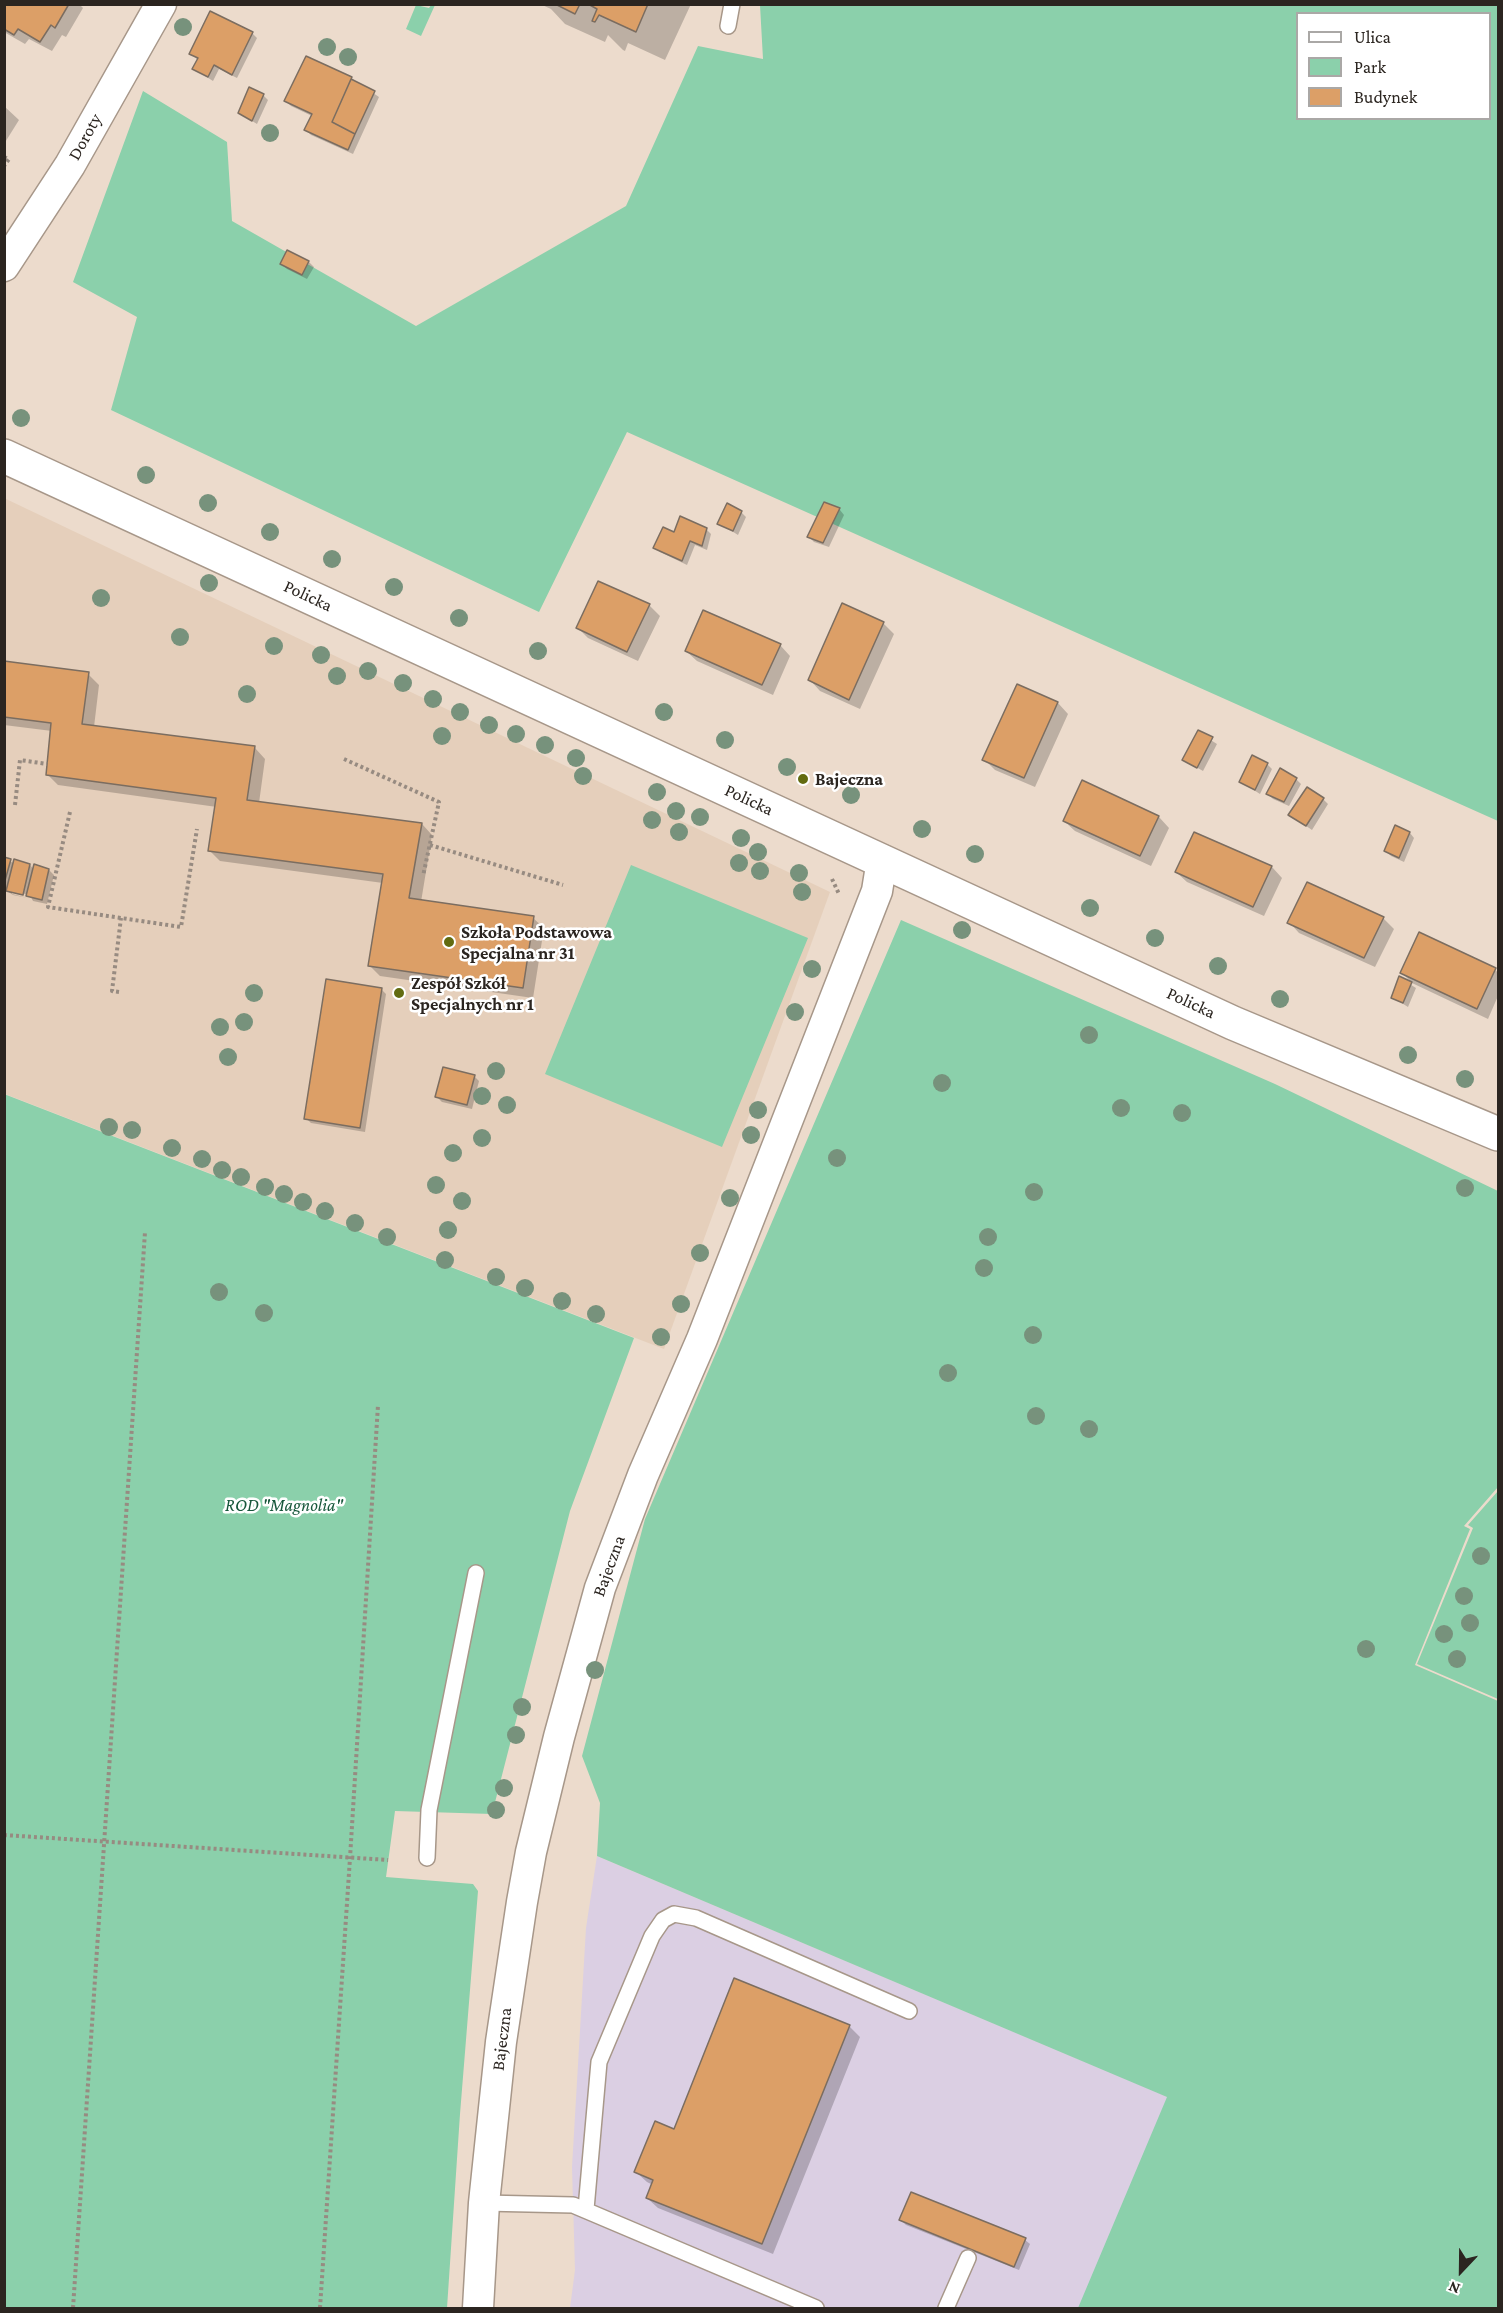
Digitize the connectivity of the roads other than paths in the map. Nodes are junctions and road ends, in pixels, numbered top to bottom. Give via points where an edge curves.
1 (161, 4) edge
2 (732, 4) edge
3 (728, 27) dead end
4 (4, 266) edge
5 (4, 456) edge
6 (882, 861) junction
7 (1498, 1134) edge
8 (476, 1573) dead end
9 (427, 1858) dead end
10 (909, 2011) dead end
11 (484, 2203) junction
12 (586, 2209) junction
13 (968, 2258) dead end
14 (478, 2308) edge
15 (816, 2308) edge
16 (946, 2308) edge

1 - 4 street, Doroty via 70,165
2 - 3 lane
5 - 6 street, Policka
6 - 7 street, Policka via 1233,1023
6 - 11 street, Bajeczna via 877,891 600,1588 531,1852 501,2042
8 - 9 lane via 429,1810
10 - 12 lane via 696,1918 674,1914 663,1920 652,1936 599,2062
11 - 12 lane via 573,2205
11 - 14 street, Bajeczna
12 - 15 lane
13 - 16 lane

